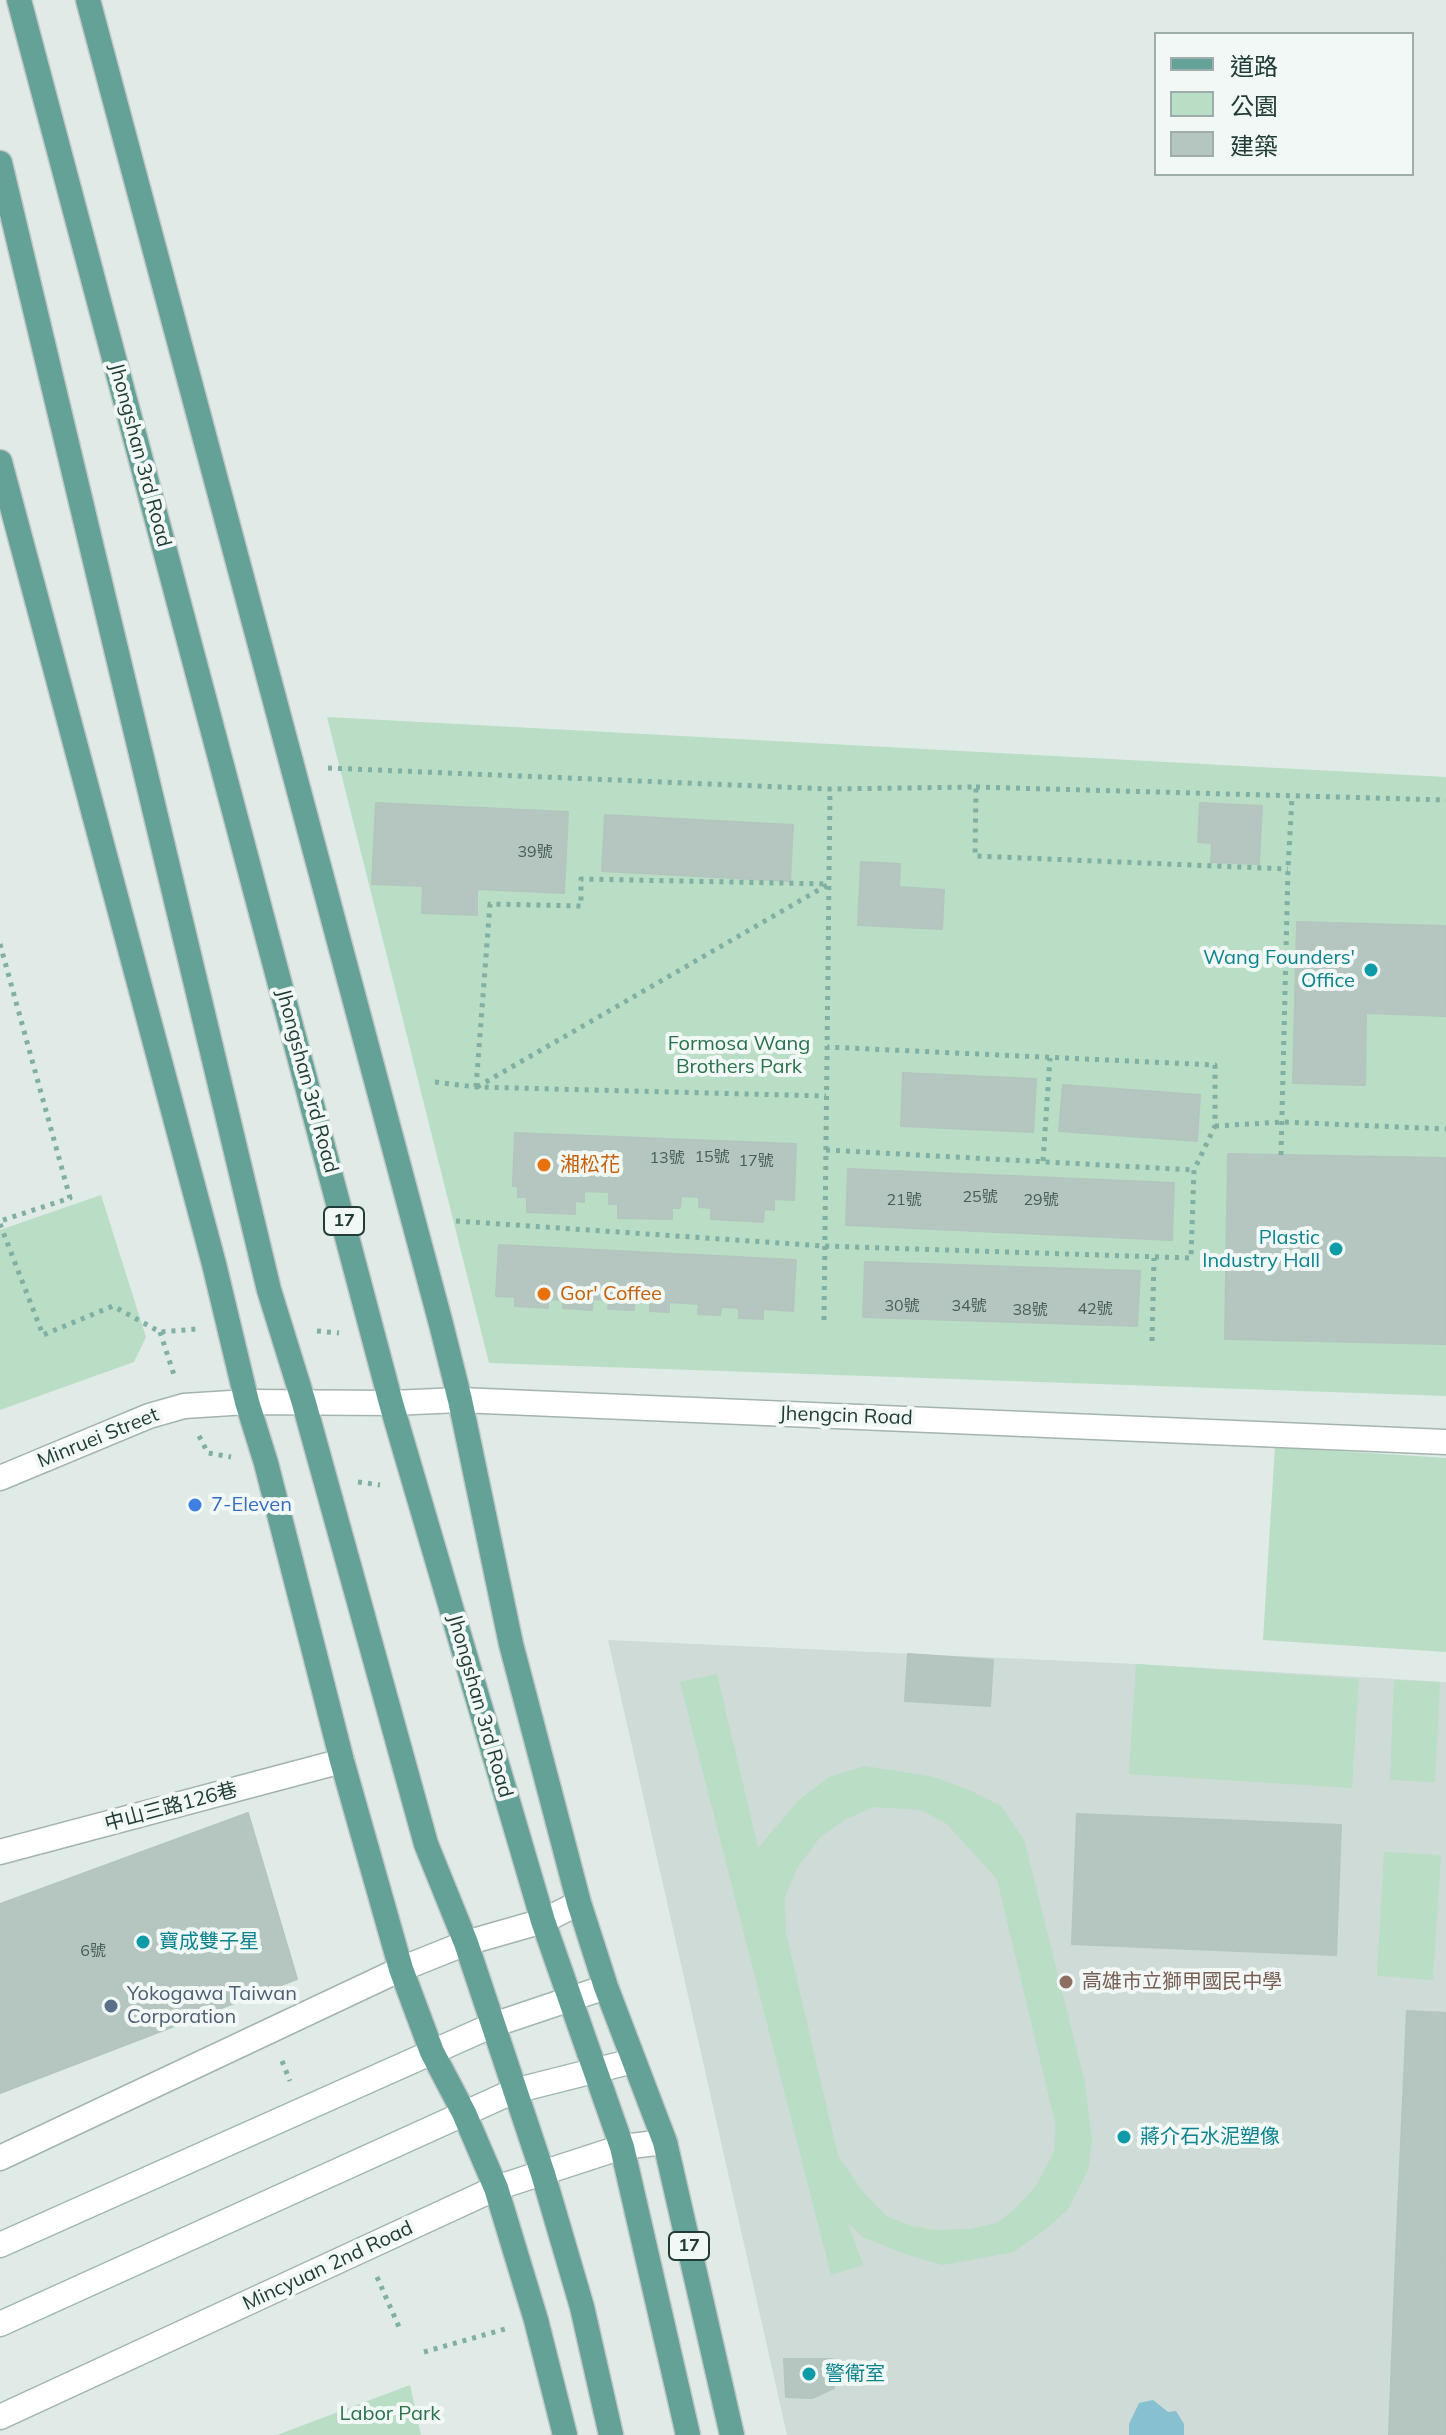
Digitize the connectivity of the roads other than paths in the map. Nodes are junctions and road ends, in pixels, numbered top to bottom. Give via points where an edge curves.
1 (19, 0) edge
2 (88, 0) edge
3 (0, 163) edge
4 (0, 462) edge
5 (460, 1400) junction
6 (247, 1402) junction
7 (304, 1403) junction
8 (391, 1403) junction
9 (1446, 1442) edge
10 (0, 1478) edge
11 (342, 1761) junction
12 (0, 1852) edge
13 (579, 1903) junction
14 (543, 1921) junction
15 (466, 1943) junction
16 (401, 1969) junction
17 (606, 1987) junction
18 (571, 2000) junction
19 (493, 2025) junction
20 (432, 2052) junction
21 (633, 2061) junction
22 (596, 2069) junction
23 (514, 2091) junction
24 (464, 2113) junction
25 (665, 2142) junction
26 (622, 2147) junction
27 (0, 2158) edge
28 (543, 2174) junction
29 (496, 2188) junction
30 (0, 2245) edge
31 (0, 2324) edge
32 (0, 2417) edge
33 (565, 2435) edge
34 (611, 2435) edge
35 (688, 2435) edge
36 (732, 2435) edge

1 - 8 main road, Jhongshan 3rd Road / 17
2 - 5 main road, 17
3 - 7 main road via 269,1290
4 - 6 main road
5 - 8 street, Jhengcin Road
5 - 9 street, Jhengcin Road
5 - 13 main road, 17 via 511,1644
6 - 7 street, Jhengcin Road
6 - 10 street, Minruei Street via 184,1406 149,1416
6 - 11 main road
7 - 8 street, Jhengcin Road
7 - 15 main road via 426,1844
8 - 14 main road, Jhongshan 3rd Road / 17
11 - 12 street, 中山三路126巷
11 - 16 main road
13 - 14 street
13 - 17 main road, 17
14 - 15 street
14 - 18 main road, Jhongshan 3rd Road / 17
15 - 16 street
15 - 19 main road
16 - 20 main road
16 - 27 street
17 - 18 street
17 - 21 main road, 17
18 - 19 street
18 - 22 main road, Jhongshan 3rd Road / 17
19 - 20 street
19 - 23 main road
20 - 24 main road
20 - 30 street
21 - 22 street
21 - 25 main road, 17
22 - 23 street
22 - 26 main road, Jhongshan 3rd Road / 17
23 - 24 street
23 - 28 main road
24 - 29 main road
24 - 31 street
25 - 26 street, Mincyuan 2nd Road
25 - 36 main road, 17
26 - 28 street, Mincyuan 2nd Road
26 - 35 main road, Jhongshan 3rd Road / 17
28 - 29 street, Mincyuan 2nd Road
28 - 34 main road via 582,2307
29 - 32 street, Mincyuan 2nd Road
29 - 33 main road

